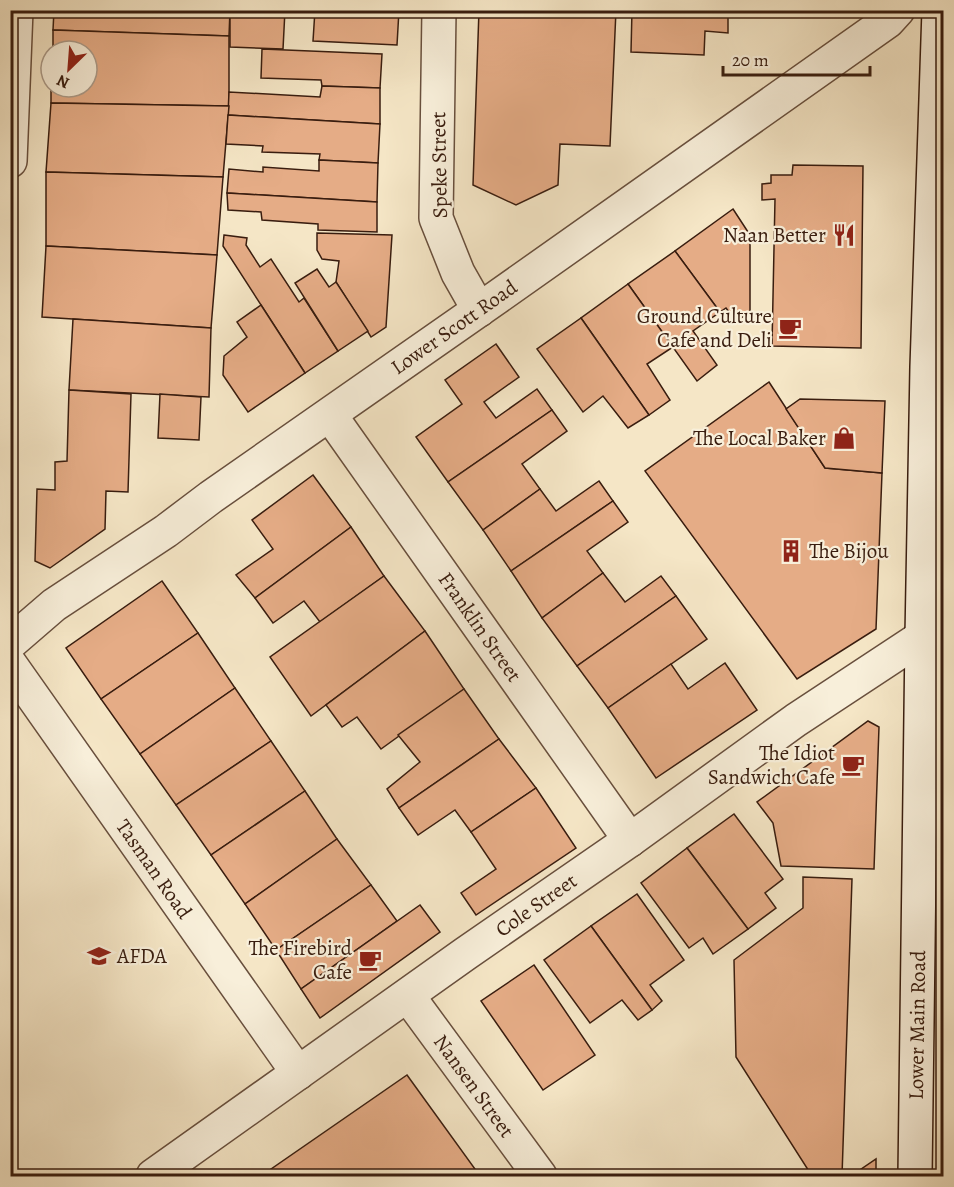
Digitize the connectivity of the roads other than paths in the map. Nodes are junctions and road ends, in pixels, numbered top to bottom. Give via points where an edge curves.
1 (16, 10) edge
2 (439, 10) edge
3 (898, 10) edge
4 (939, 10) edge
5 (10, 161) edge
6 (479, 310) junction
7 (330, 415) junction
8 (922, 637) junction
9 (10, 643) edge
10 (10, 664) edge
11 (630, 840) junction
12 (408, 996) junction
13 (298, 1073) junction
14 (153, 1176) edge
15 (540, 1176) edge
16 (915, 1176) edge

1 - 5 street
2 - 6 street, Speke Street via 436,218 458,273
3 - 6 street, Lower Scott Road via 888,21
4 - 8 street, Lower Main Road
6 - 7 street, Lower Scott Road
7 - 9 street, Lower Scott Road via 54,605
7 - 11 street, Franklin Street
8 - 11 street, Cole Street via 796,720
8 - 16 street, Lower Main Road
10 - 13 street, Tasman Road
11 - 12 street, Cole Street
12 - 13 street, Cole Street
12 - 15 street, Nansen Street
13 - 14 street, Cole Street

